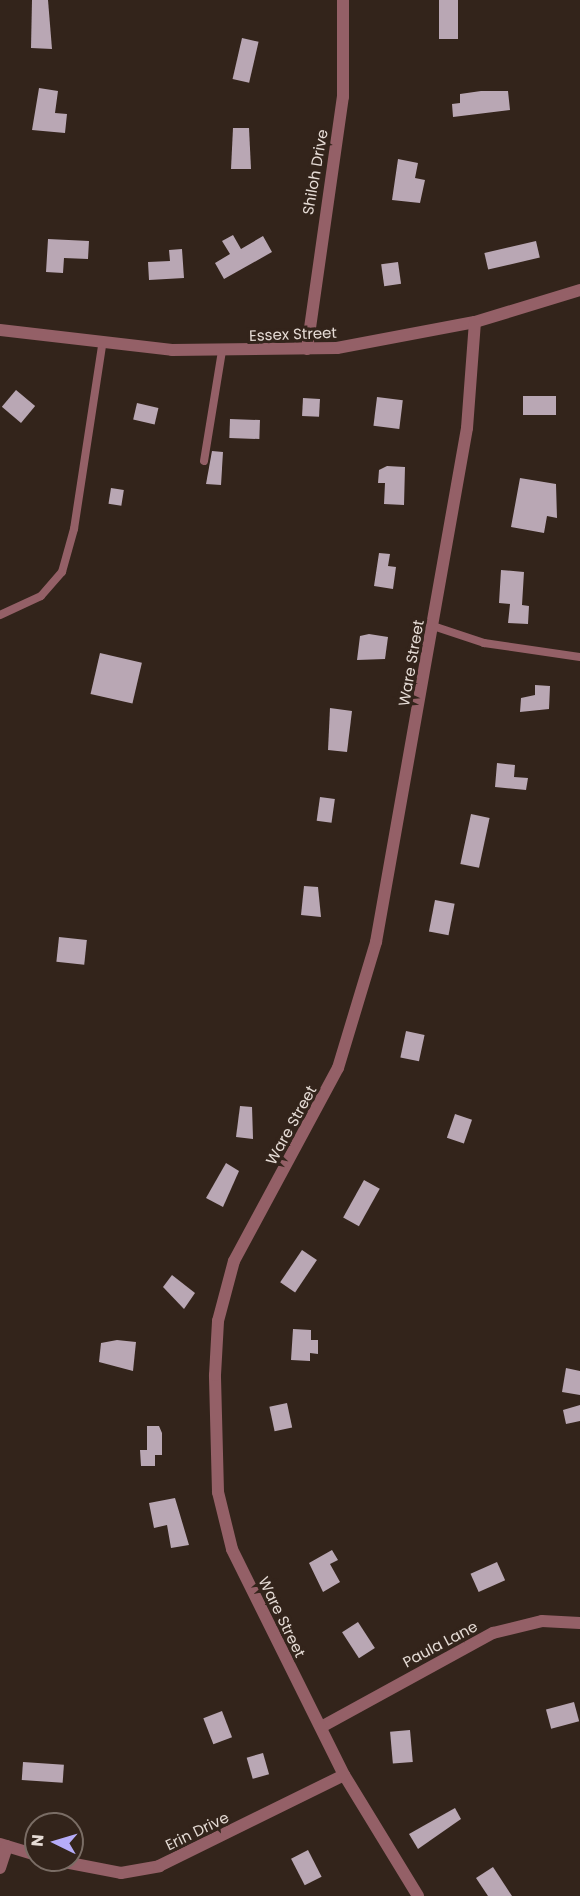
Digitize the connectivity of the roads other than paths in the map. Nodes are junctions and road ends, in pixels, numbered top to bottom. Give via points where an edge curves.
1 (343, 0) edge
2 (580, 290) edge
3 (475, 322) junction
4 (0, 330) edge
5 (102, 346) junction
6 (307, 349) junction
7 (222, 351) junction
8 (204, 461) dead end
9 (0, 615) edge
10 (433, 626) junction
11 (580, 657) edge
12 (580, 1623) edge
13 (323, 1726) junction
14 (344, 1775) junction
15 (3, 1845) edge
16 (24, 1851) edge
17 (84, 1866) edge
18 (0, 1868) edge
19 (418, 1896) edge

1 - 6 street, Shiloh Drive via 343,97
2 - 3 street, Essex Street
3 - 6 street, Essex Street via 400,339
3 - 10 street, Ware Street via 472,394
4 - 5 street, Essex Street
5 - 7 street, Essex Street
5 - 9 lane via 74,529 62,572 41,596
6 - 7 street, Essex Street
7 - 8 lane
10 - 11 lane via 484,644
10 - 13 street, Ware Street via 359,1007 323,1101 234,1261 218,1321 218,1492 232,1549
12 - 13 street, Paula Lane via 542,1621 493,1633
13 - 14 street, Ware Street
14 - 17 street, Erin Drive via 159,1866 121,1873
14 - 19 street, Ware Street
15 - 16 street
15 - 18 street

